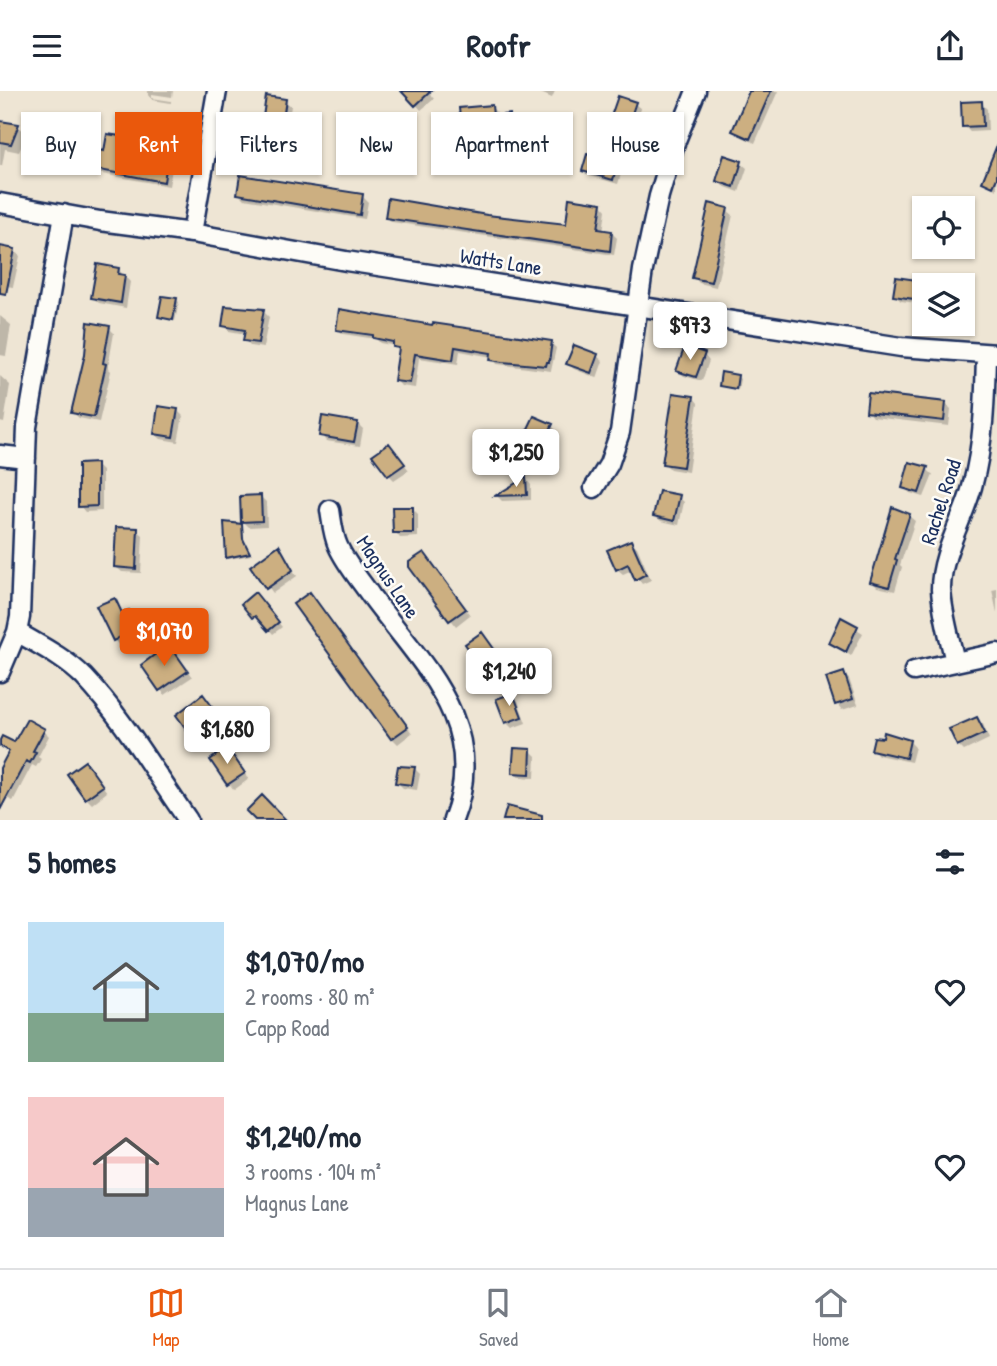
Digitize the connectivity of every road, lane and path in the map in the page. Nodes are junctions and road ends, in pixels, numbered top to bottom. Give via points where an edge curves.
1 (217, 91) edge
2 (696, 91) edge
3 (0, 204) edge
4 (64, 214) junction
5 (192, 233) junction
6 (638, 306) junction
7 (992, 354) edge
8 (0, 455) edge
9 (26, 458) junction
10 (594, 488) dead end
11 (330, 510) dead end
12 (17, 632) junction
13 (997, 653) edge
14 (955, 662) junction
15 (914, 671) dead end
16 (0, 672) edge
17 (188, 820) edge
18 (453, 820) edge

1 - 5 street
2 - 6 street via 659,196
3 - 4 street, Watts Lane
4 - 5 street, Watts Lane
4 - 9 street via 27,427
5 - 6 street, Watts Lane
6 - 7 street, Watts Lane via 901,347
6 - 10 street via 620,432
7 - 14 street, Rachel Road via 978,464 941,589
8 - 9 street
9 - 12 street
11 - 18 street, Magnus Lane via 335,536 349,565 430,675 459,727 465,772
12 - 16 street
12 - 17 street via 83,676
13 - 14 street
14 - 15 street

